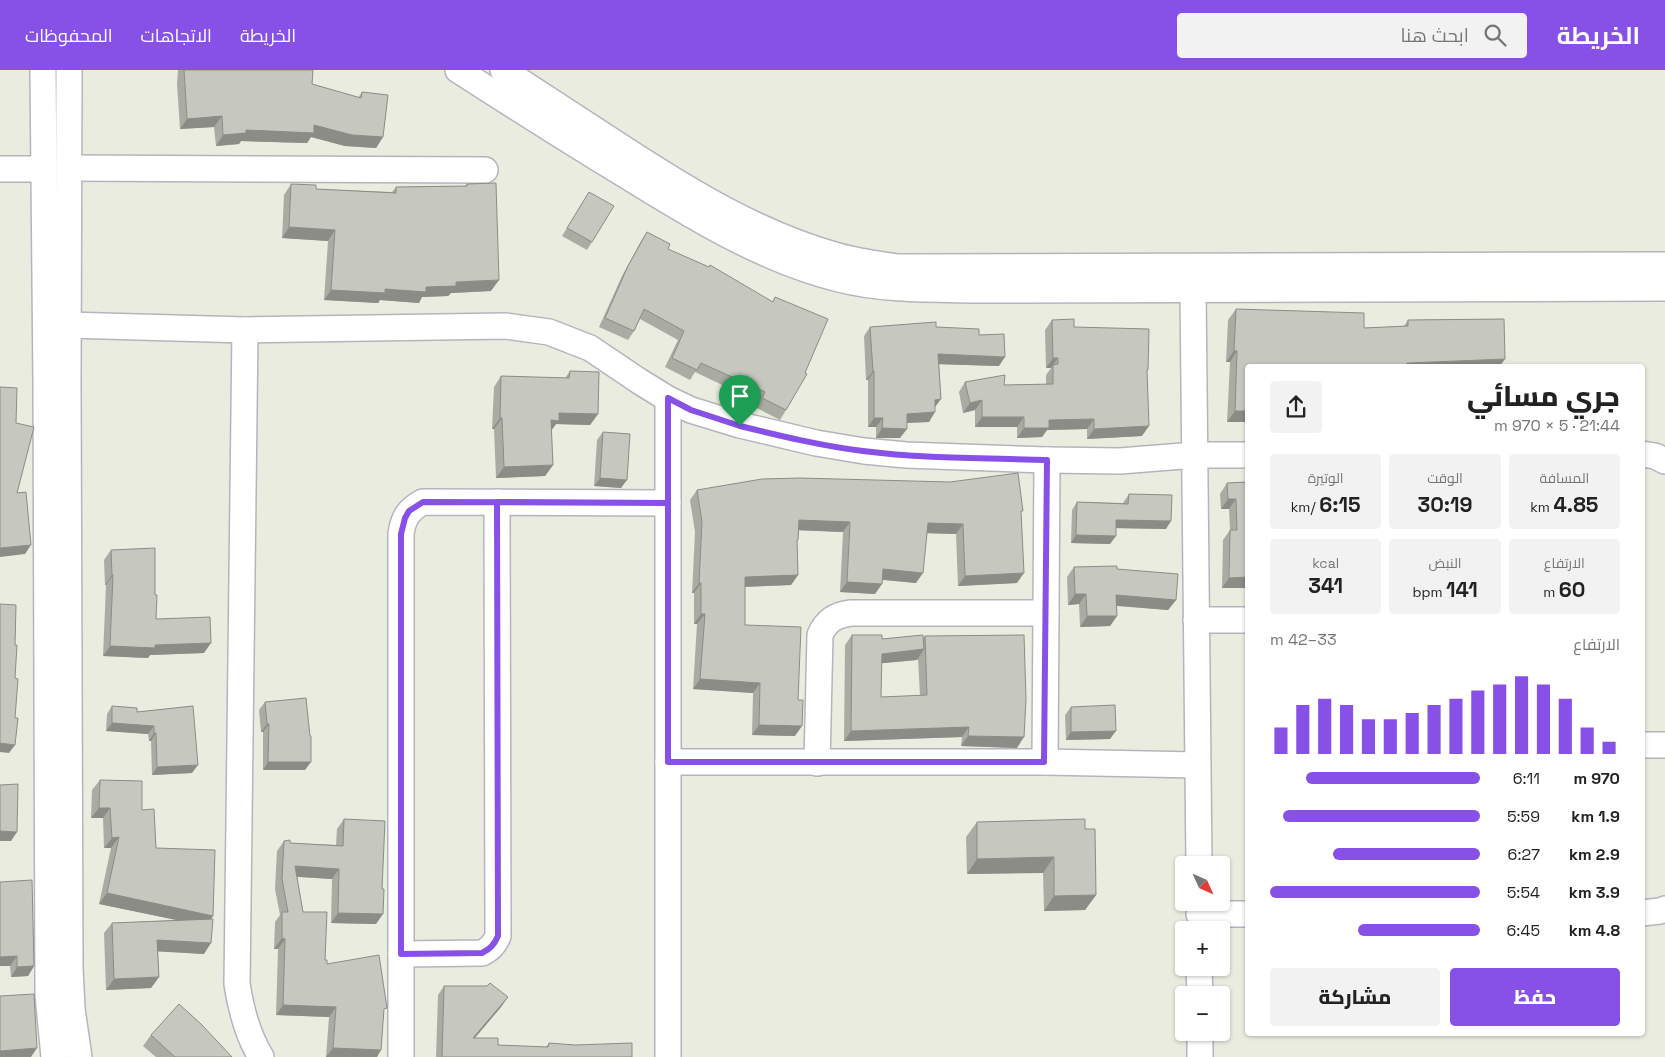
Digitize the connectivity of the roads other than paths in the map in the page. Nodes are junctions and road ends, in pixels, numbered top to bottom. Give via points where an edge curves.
1 (43, 70) edge
2 (69, 70) edge
3 (458, 70) edge
4 (503, 70) edge
5 (69, 168) junction
6 (0, 169) edge
7 (43, 169) junction
8 (485, 170) dead end
9 (1665, 265) edge
10 (982, 278) junction
11 (1665, 288) edge
12 (1193, 290) junction
13 (68, 325) junction
14 (245, 330) junction
15 (57, 384) junction
16 (668, 398) junction
17 (1645, 454) edge
18 (1195, 455) junction
19 (1245, 455) edge
20 (1047, 460) junction
21 (1665, 461) edge
22 (497, 502) junction
23 (668, 503) junction
24 (1046, 613) junction
25 (1196, 620) junction
26 (1245, 620) edge
27 (1645, 745) edge
28 (1665, 745) edge
29 (668, 762) junction
30 (1044, 762) junction
31 (817, 763) junction
32 (1198, 765) junction
33 (1198, 856) edge
34 (1665, 909) edge
35 (1645, 913) edge
36 (1245, 914) edge
37 (1199, 916) edge
38 (401, 954) junction
39 (1200, 1041) edge
40 (54, 1057) edge
41 (79, 1057) edge
42 (261, 1057) edge
43 (401, 1057) edge
44 (668, 1057) edge
45 (1200, 1057) edge

1 - 7 street
2 - 5 street
3 - 10 street via 680,209 767,253 822,274 857,283 902,288
4 - 10 street via 676,182 725,210 784,237 839,257
5 - 8 street
5 - 13 street
6 - 7 street
7 - 15 street
9 - 10 street
10 - 12 street
11 - 12 street
12 - 18 street
13 - 14 street
13 - 15 street
14 - 16 street via 528,328 550,332 590,348
14 - 42 street via 237,984 240,1009
15 - 40 street via 48,995
15 - 41 street via 70,968
16 - 20 street via 716,419 835,447 906,455
16 - 23 street
17 - 21 street
18 - 19 street
18 - 20 street via 1120,461
18 - 25 street
20 - 24 street
22 - 23 street
22 - 38 street via 423,502 409,511 402,526
22 - 38 street via 498,936 495,944 482,953
23 - 29 street
24 - 30 street
24 - 31 street via 851,613 831,619 820,635
25 - 26 street
25 - 32 street
27 - 28 street
29 - 31 street
29 - 44 street
30 - 31 street
30 - 32 street
32 - 33 street
34 - 35 street
36 - 37 street
38 - 43 street
39 - 45 street

